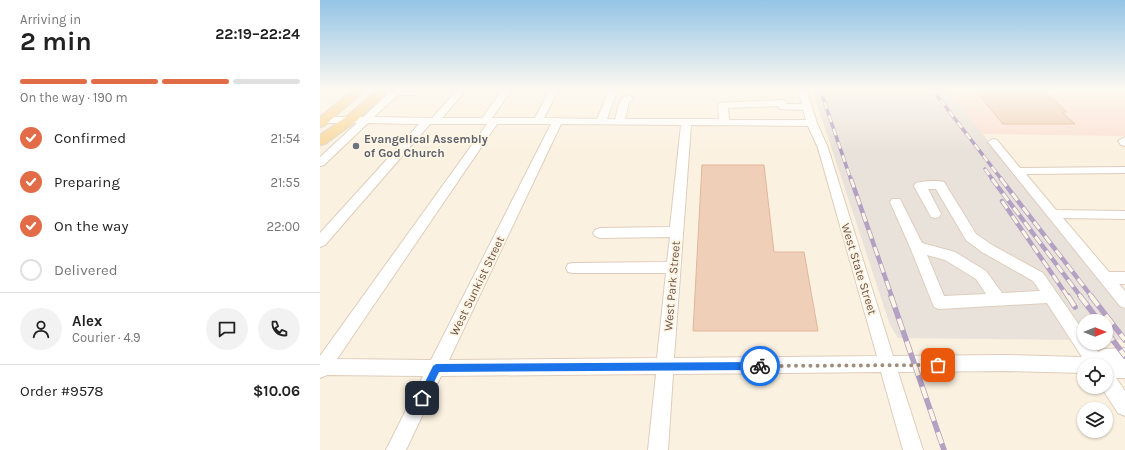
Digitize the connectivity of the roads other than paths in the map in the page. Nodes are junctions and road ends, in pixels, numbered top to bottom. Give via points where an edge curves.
1 (335, 110) edge
2 (370, 110) edge
3 (442, 110) edge
4 (496, 110) edge
5 (544, 110) edge
6 (606, 110) edge
7 (622, 110) edge
8 (723, 110) edge
9 (808, 110) edge
10 (364, 115) junction
11 (350, 120) junction
12 (432, 120) junction
13 (321, 121) edge
14 (489, 121) junction
15 (538, 121) junction
16 (557, 122) junction
17 (601, 122) junction
18 (619, 122) junction
19 (686, 122) junction
20 (724, 122) junction
21 (812, 123) junction
22 (320, 141) edge
23 (992, 142) dead end
24 (320, 163) edge
25 (1125, 170) edge
26 (1016, 171) junction
27 (896, 202) dead end
28 (935, 214) dead end
29 (1053, 214) junction
30 (1125, 214) edge
31 (677, 232) junction
32 (600, 233) dead end
33 (320, 242) edge
34 (917, 247) junction
35 (674, 267) junction
36 (573, 268) dead end
37 (1105, 278) junction
38 (1125, 278) edge
39 (1051, 297) junction
40 (998, 299) junction
41 (1125, 302) edge
42 (1125, 356) edge
43 (1095, 358) edge
44 (1104, 358) edge
45 (888, 365) junction
46 (1077, 365) edge
47 (666, 366) junction
48 (320, 368) edge
49 (436, 368) junction
50 (1113, 369) edge
51 (1125, 370) edge
52 (1113, 389) edge
53 (1125, 407) edge
54 (396, 450) edge
55 (658, 450) edge
56 (912, 450) edge

1 - 13 main road
2 - 10 main road
3 - 12 street
4 - 14 street
5 - 15 street
6 - 17 street
7 - 18 street
8 - 20 street
9 - 21 street, West State Street
10 - 11 main road
10 - 12 street
10 - 24 street
11 - 13 street
11 - 22 main road
12 - 14 street
12 - 33 street
14 - 15 street
14 - 48 street
15 - 16 street
16 - 17 street
16 - 49 street, West Sunkist Street
17 - 18 street
18 - 19 street
19 - 20 street
19 - 31 street, West Park Street
20 - 21 street
21 - 45 street, West State Street via 823,148
23 - 26 street
25 - 26 street
26 - 29 street
27 - 34 street
28 - 39 street via 920,186 940,185 971,238 1038,277
29 - 30 street
29 - 37 street
31 - 32 street
31 - 35 street, West Park Street
34 - 40 street via 950,256 981,275
34 - 40 street via 939,303
35 - 36 street
35 - 47 street, West Park Street
37 - 38 street
37 - 41 street
39 - 40 street
39 - 43 street
42 - 44 street
45 - 46 street
45 - 47 street
45 - 56 street, West State Street
47 - 49 street
47 - 55 street, West Park Street
48 - 49 street
49 - 54 street, West Sunkist Street
50 - 51 street
52 - 53 street

